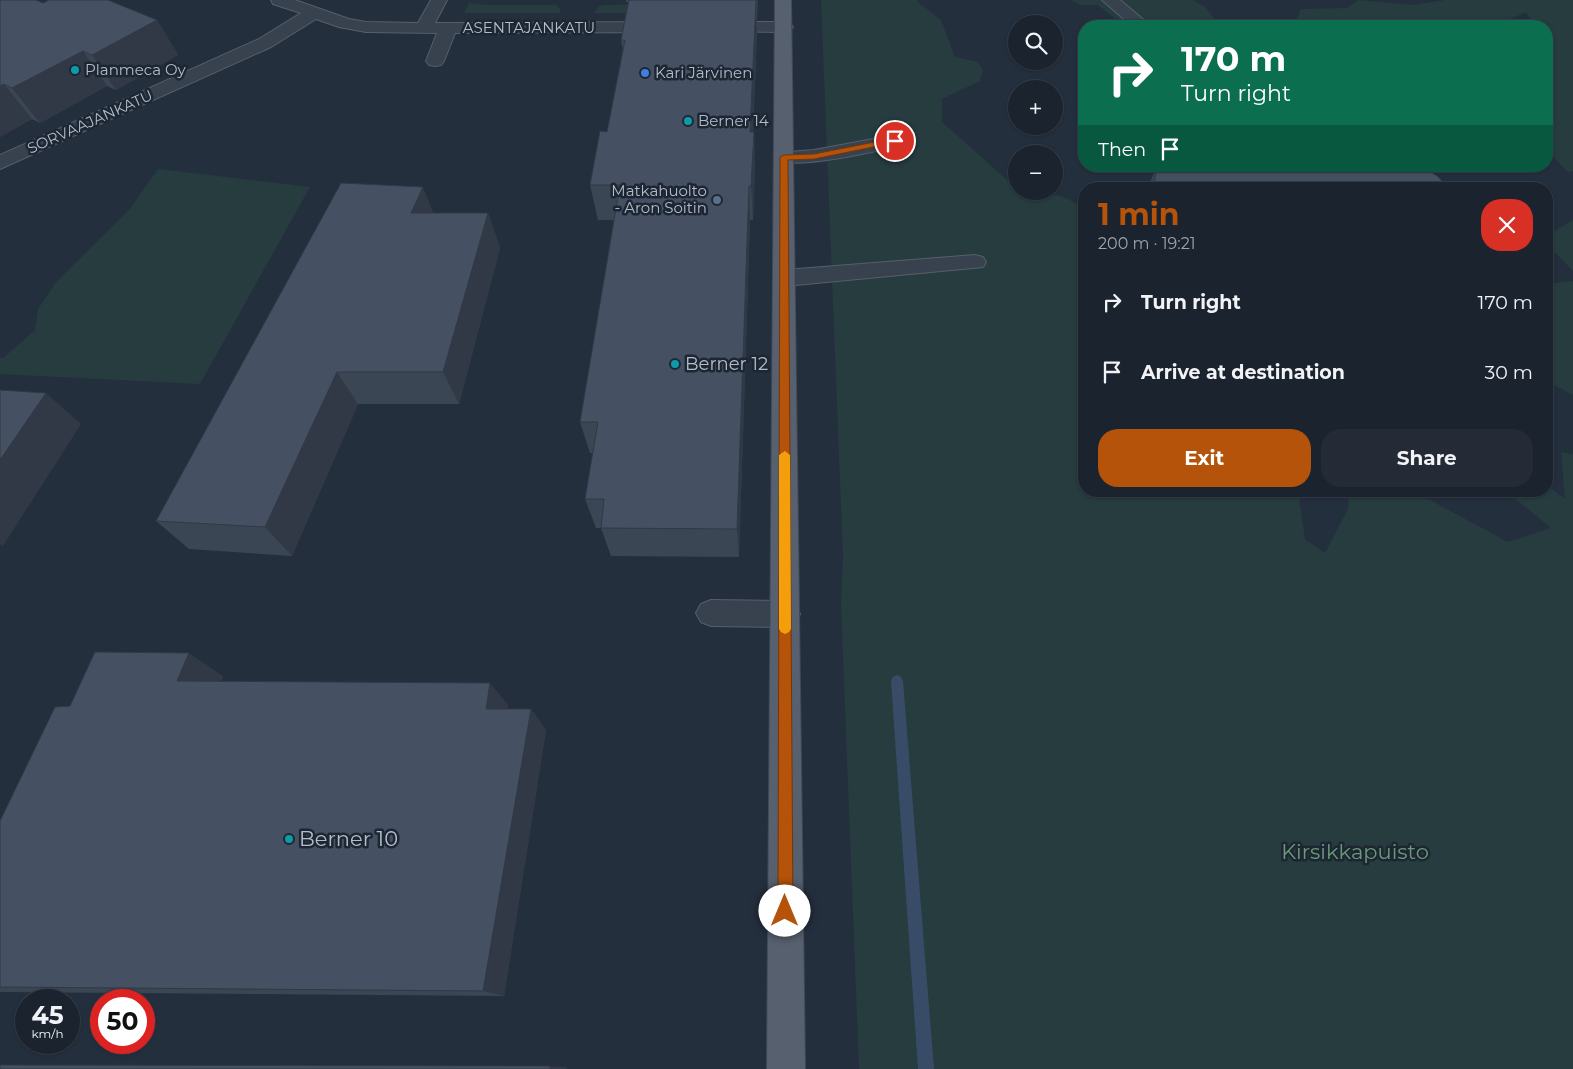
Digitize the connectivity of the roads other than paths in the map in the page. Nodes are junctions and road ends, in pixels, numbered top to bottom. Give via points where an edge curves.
1 (279, 0) edge
2 (439, 0) edge
3 (783, 0) edge
4 (1110, 0) edge
5 (314, 13) junction
6 (1135, 20) edge
7 (673, 27) edge
8 (702, 27) edge
9 (784, 27) junction
10 (424, 28) junction
11 (448, 28) junction
12 (435, 60) dead end
13 (895, 141) dead end
14 (784, 157) junction
15 (0, 163) edge
16 (976, 262) dead end
17 (784, 278) junction
18 (711, 613) dead end
19 (785, 614) junction
20 (786, 1069) edge

1 - 5 street, ASENTAJANKATU
2 - 10 street
3 - 9 main road
4 - 6 street
5 - 10 street, ASENTAJANKATU via 366,26
5 - 15 street, SORVAAJANKATU via 265,43
7 - 11 street, ASENTAJANKATU
8 - 9 street
9 - 14 main road
10 - 11 street, ASENTAJANKATU
11 - 12 street
13 - 14 street via 814,156
14 - 17 main road
16 - 17 street
17 - 19 main road
18 - 19 street
19 - 20 main road

